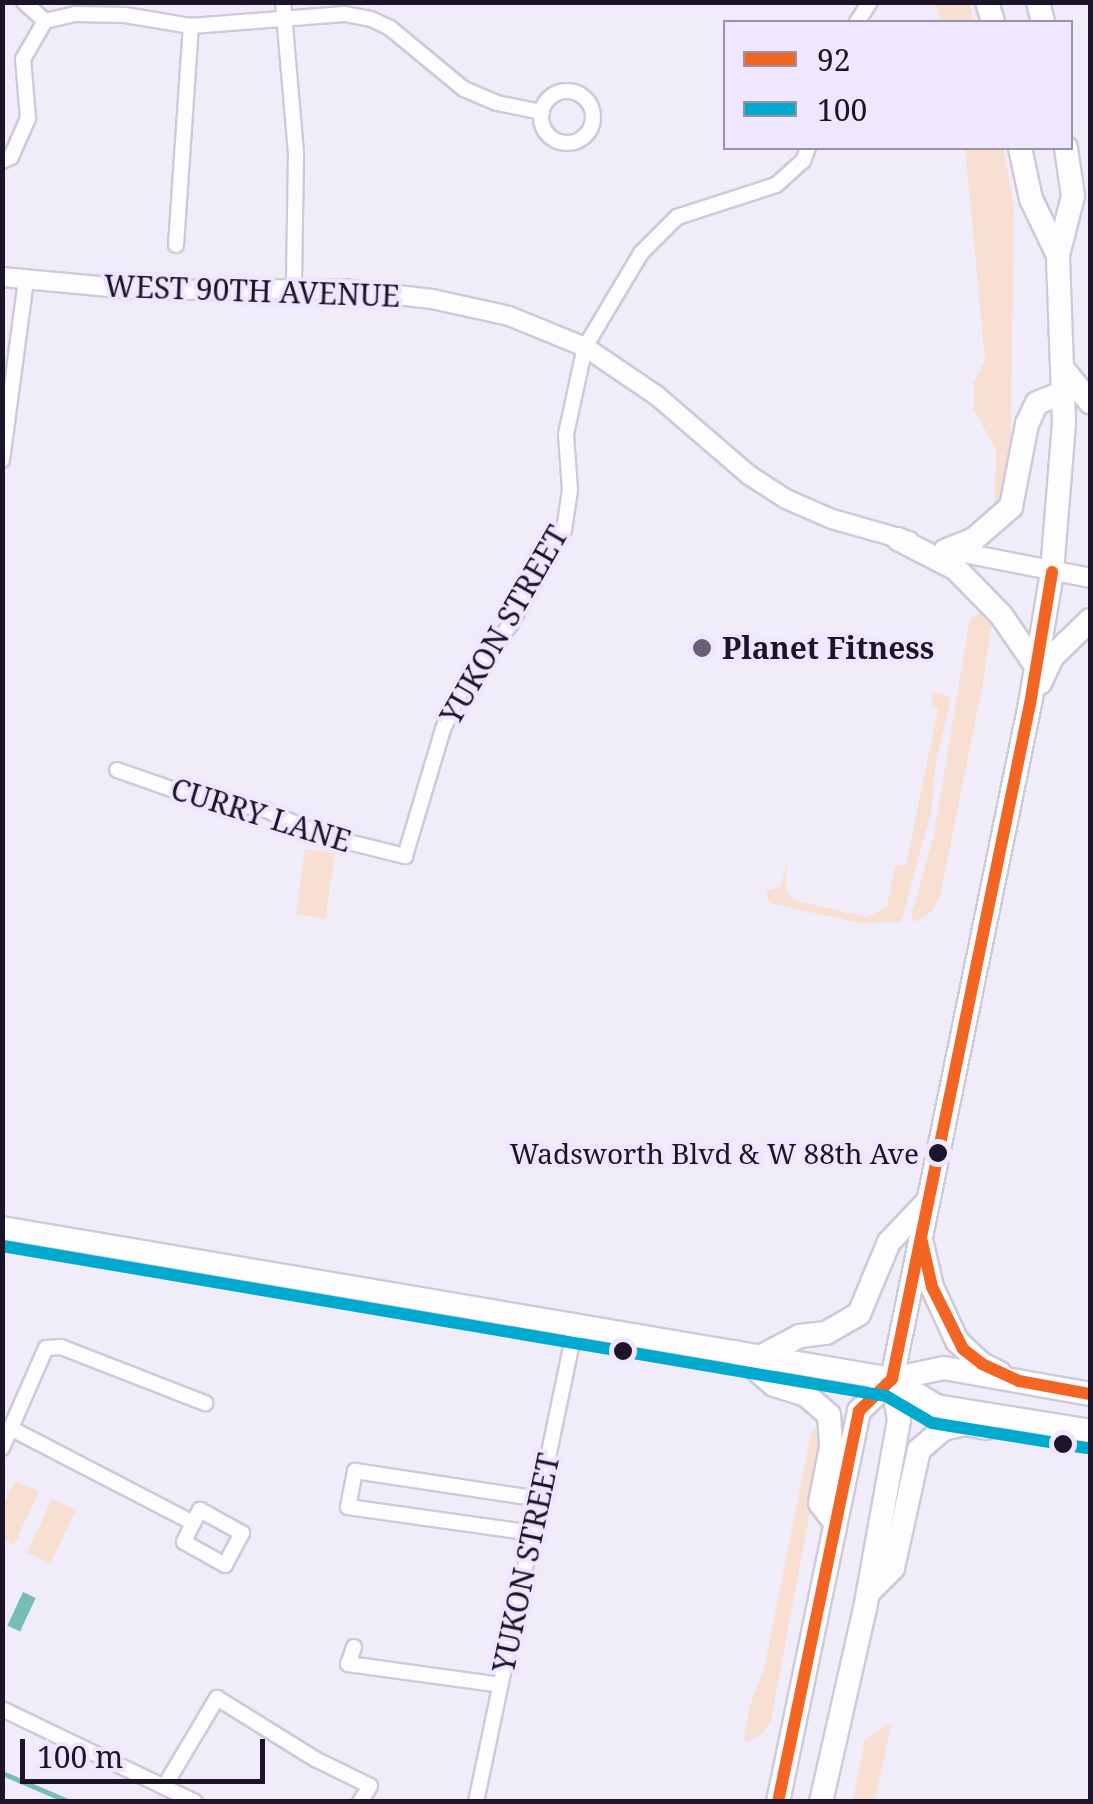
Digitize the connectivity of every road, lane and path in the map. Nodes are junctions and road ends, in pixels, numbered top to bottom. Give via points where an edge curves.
1 (24, 2) edge
2 (284, 10) edge
3 (44, 21) junction
4 (191, 26) junction
5 (542, 112) dead end
6 (807, 150) edge
7 (1020, 150) edge
8 (1066, 150) edge
9 (2, 162) edge
10 (176, 246) dead end
11 (1058, 255) junction
12 (2, 277) edge
13 (26, 280) junction
14 (294, 287) junction
15 (585, 347) junction
16 (1064, 381) junction
17 (1090, 402) edge
18 (2, 460) edge
19 (898, 539) junction
20 (947, 550) junction
21 (1052, 572) junction
22 (1090, 578) edge
23 (1090, 620) edge
24 (1036, 666) junction
25 (1030, 704) junction
26 (117, 770) dead end
27 (406, 856) joint
28 (928, 1201) junction
29 (2, 1228) edge
30 (921, 1236) junction
31 (576, 1324) junction
32 (736, 1352) junction
33 (760, 1356) junction
34 (892, 1379) junction
35 (1020, 1382) junction
36 (1090, 1394) edge
37 (205, 1402) dead end
38 (1032, 1421) junction
39 (12, 1429) junction
40 (1090, 1431) edge
41 (2, 1448) edge
42 (540, 1499) junction
43 (193, 1523) dead end
44 (835, 1523) junction
45 (533, 1533) junction
46 (868, 1592) junction
47 (354, 1646) dead end
48 (501, 1686) junction
49 (2, 1710) edge
50 (164, 1786) junction
51 (195, 1802) edge
52 (360, 1802) edge
53 (476, 1802) edge
54 (778, 1802) edge
55 (821, 1802) edge

1 - 3 street
2 - 4 street
2 - 5 street via 371,19 464,89
2 - 14 street via 296,152
3 - 4 street via 125,15
3 - 9 street via 22,59 28,118 11,158
4 - 10 street
6 - 15 street, YUKON STREET via 776,185 677,218 640,253
7 - 11 main road via 1031,199
8 - 11 main road via 1074,196
11 - 16 main road
12 - 13 street, WEST 90TH AVENUE
13 - 14 street, WEST 90TH AVENUE via 142,290
13 - 18 street
14 - 15 street, WEST 90TH AVENUE via 472,306
15 - 19 street, WEST 90TH AVENUE via 786,499
15 - 27 street, YUKON STREET via 566,434 570,490 564,530 510,625 460,692
16 - 17 main road
16 - 20 main road via 1037,402 1027,424 1011,507 974,538
16 - 21 main road
19 - 20 street, WEST 90TH AVENUE
19 - 24 main road via 956,569 1001,615
20 - 21 street, WEST 90TH AVENUE
21 - 22 street, WEST 90TH AVENUE
21 - 24 main road
23 - 25 main road via 1052,657
24 - 25 main road
25 - 28 main road
26 - 27 street, CURRY LANE
28 - 30 main road
28 - 33 main road via 889,1242 859,1314
29 - 31 main road
30 - 34 main road
30 - 35 main road via 932,1287 957,1341 982,1364
31 - 32 main road
31 - 42 street, YUKON STREET
32 - 33 main road
32 - 44 main road via 774,1385 806,1396 828,1415 831,1447 820,1503
33 - 34 main road
34 - 35 main road via 944,1368
34 - 38 main road via 936,1406
34 - 44 main road via 859,1411
34 - 46 main road via 899,1420
35 - 36 main road
37 - 39 street via 54,1347 40,1354
38 - 40 main road
38 - 46 main road via 1005,1431 966,1424 943,1429 918,1450 892,1568
39 - 41 street
39 - 43 street
42 - 45 street, YUKON STREET
42 - 45 street via 355,1472 348,1507
44 - 54 main road
45 - 48 street, YUKON STREET
46 - 55 main road
47 - 48 street via 348,1664
48 - 53 street, YUKON STREET
49 - 50 street
50 - 51 street
50 - 52 street via 217,1698 370,1786

